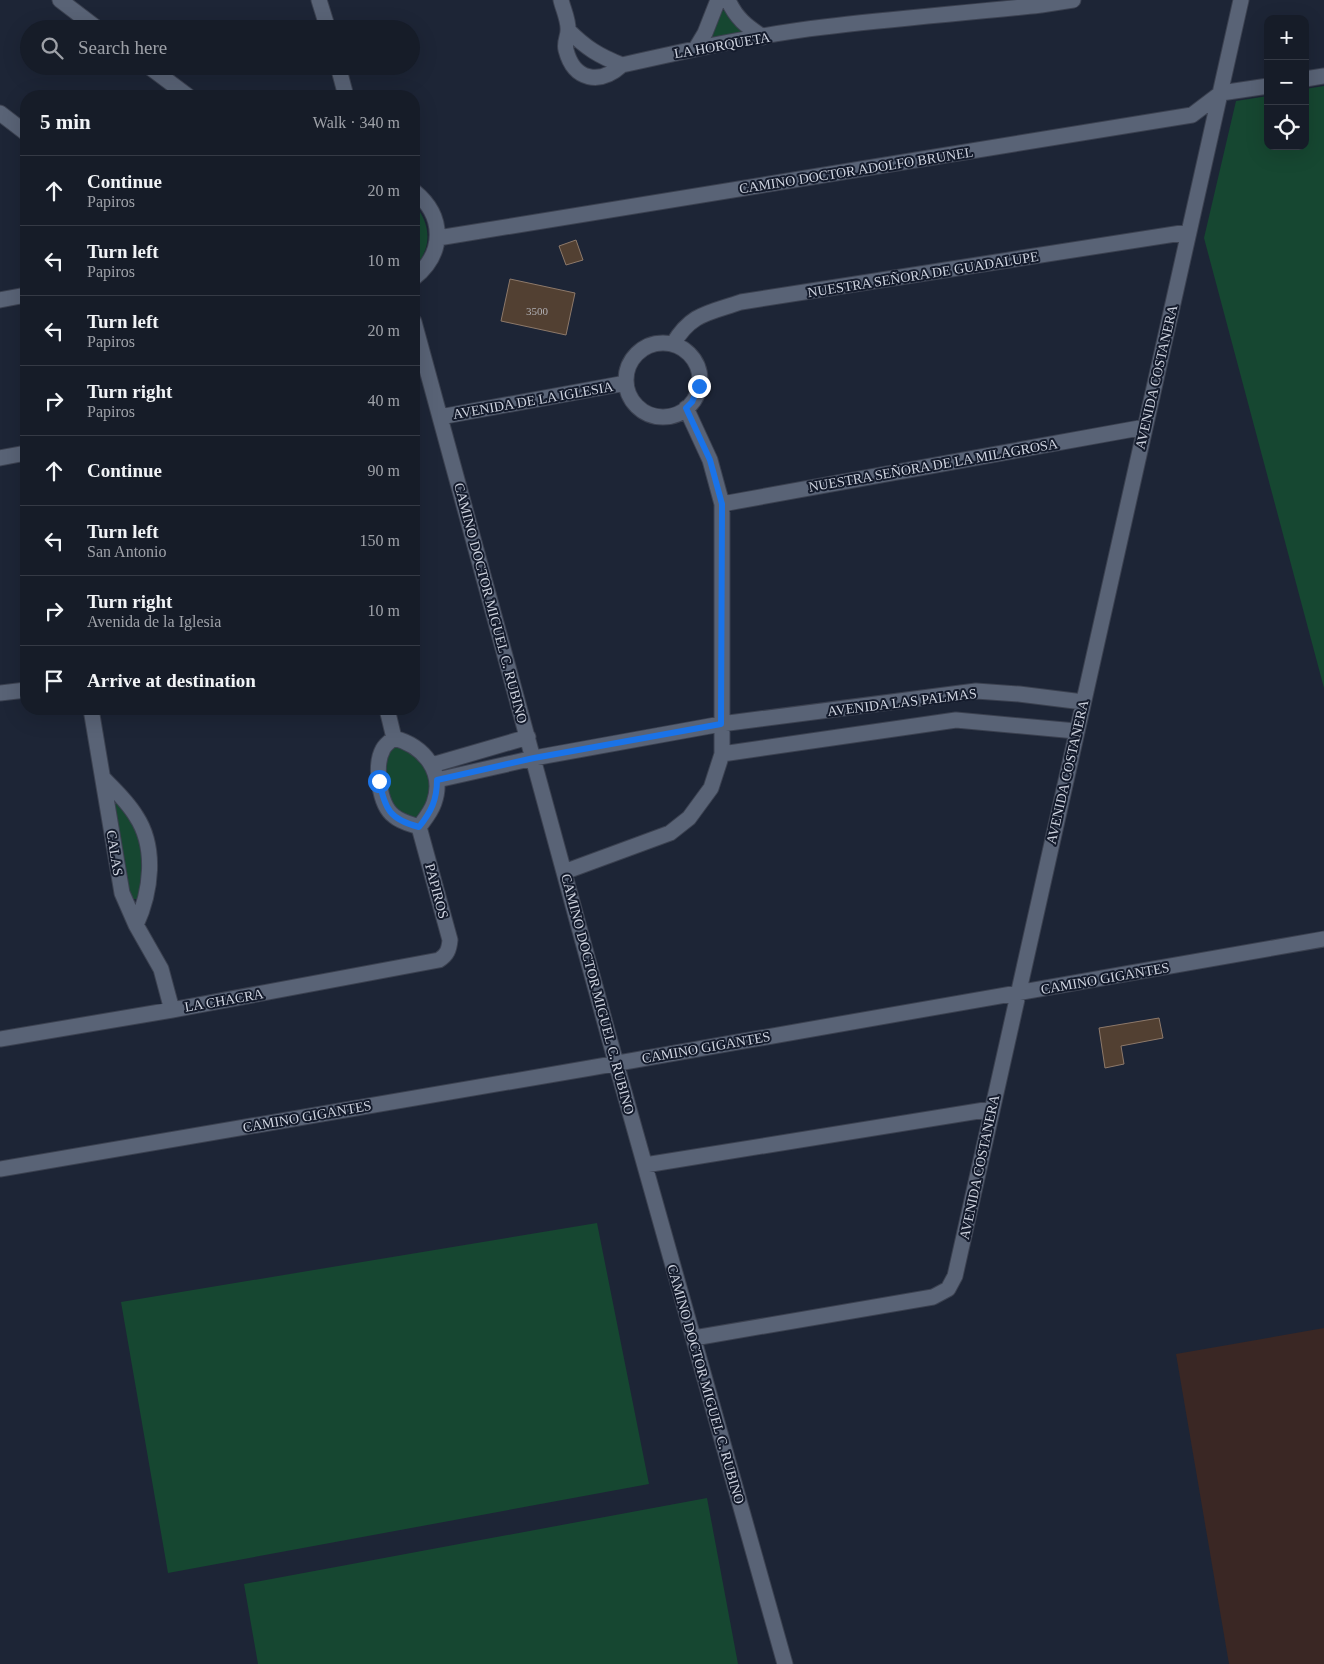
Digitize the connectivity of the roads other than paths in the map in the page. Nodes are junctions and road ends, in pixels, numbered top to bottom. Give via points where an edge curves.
1 (60, 0) edge
2 (319, 0) edge
3 (561, 0) edge
4 (718, 0) edge
5 (728, 0) edge
6 (1073, 0) edge
7 (1241, 0) edge
8 (86, 20) edge
9 (325, 20) edge
10 (568, 30) junction
11 (763, 37) junction
12 (696, 48) junction
13 (622, 65) junction
14 (160, 75) edge
15 (340, 75) edge
16 (1324, 76) edge
17 (1309, 79) edge
18 (1264, 87) edge
19 (180, 90) edge
20 (344, 90) edge
21 (1221, 93) junction
22 (0, 113) edge
23 (20, 128) edge
24 (420, 196) edge
25 (1188, 232) junction
26 (438, 238) junction
27 (420, 273) edge
28 (20, 296) edge
29 (0, 300) edge
30 (420, 344) edge
31 (673, 344) junction
32 (626, 383) junction
33 (686, 408) junction
34 (440, 417) junction
35 (1144, 427) junction
36 (20, 454) edge
37 (0, 458) edge
38 (722, 504) junction
39 (20, 691) edge
40 (0, 693) edge
41 (1082, 702) junction
42 (92, 715) edge
43 (388, 715) edge
44 (721, 724) junction
45 (1076, 731) junction
46 (528, 737) junction
47 (394, 738) junction
48 (722, 754) junction
49 (534, 758) junction
50 (432, 765) junction
51 (103, 778) junction
52 (437, 780) junction
53 (419, 827) junction
54 (564, 872) junction
55 (136, 925) junction
56 (1324, 940) edge
57 (446, 956) joint
58 (1017, 993) junction
59 (172, 1010) junction
60 (0, 1039) edge
61 (616, 1063) junction
62 (992, 1110) junction
63 (646, 1165) junction
64 (0, 1169) edge
65 (694, 1338) junction
66 (785, 1664) edge

1 - 8 street
2 - 9 street
3 - 10 street
4 - 12 street
5 - 11 street via 745,26
6 - 11 street, LA HORQUETA via 824,27
7 - 21 street, AVENIDA COSTANERA
10 - 13 street via 598,55
10 - 13 street, LA HORQUETA via 565,47 568,56 583,74 596,79
11 - 12 street, LA HORQUETA
12 - 13 street, LA HORQUETA
14 - 19 street
15 - 20 street
16 - 17 street
18 - 21 street, CAMINO DOCTOR ADOLFO BRUNEL
21 - 25 street, AVENIDA COSTANERA
21 - 26 street, CAMINO DOCTOR ADOLFO BRUNEL via 1192,115
22 - 23 street
24 - 26 street via 432,211
25 - 31 street, NUESTRA SEÑORA DE GUADALUPE via 741,302 698,316 681,331
25 - 35 street, AVENIDA COSTANERA
26 - 27 street via 431,260
28 - 29 street
30 - 34 street, CAMINO DOCTOR MIGUEL C. RUBINO
31 - 32 street, AVENIDA DE LA IGLESIA via 655,343 639,351 629,365
31 - 33 street via 688,353 698,368 697,394
32 - 33 street, AVENIDA DE LA IGLESIA via 637,406 652,415 670,416
32 - 34 street, AVENIDA DE LA IGLESIA
33 - 38 street via 710,460
34 - 46 street, CAMINO DOCTOR MIGUEL C. RUBINO
35 - 38 street, NUESTRA SEÑORA DE LA MILAGROSA
35 - 41 street, AVENIDA COSTANERA
36 - 37 street
38 - 44 street
39 - 40 street
41 - 44 street, AVENIDA LAS PALMAS via 976,691
41 - 45 street, AVENIDA COSTANERA
42 - 51 street, CALAS
43 - 47 street
44 - 48 street
44 - 49 street, AVENIDA LAS PALMAS
45 - 48 street, AVENIDA LAS PALMAS via 956,720
45 - 58 street, AVENIDA COSTANERA
46 - 49 street, CAMINO DOCTOR MIGUEL C. RUBINO
46 - 50 street
47 - 50 street via 416,747
47 - 53 street via 383,748 378,764 384,800 392,816
48 - 54 street via 710,788 689,818 670,833
49 - 52 street
49 - 54 street, CAMINO DOCTOR MIGUEL C. RUBINO
50 - 52 street
51 - 55 street, CALAS via 122,893
51 - 55 street via 137,817 149,853 150,875 145,906
52 - 53 street via 434,804
53 - 57 street, PAPIROS via 450,940
54 - 61 street, CAMINO DOCTOR MIGUEL C. RUBINO
55 - 59 street, CALAS via 161,969
56 - 58 street, CAMINO GIGANTES
57 - 59 street, LA CHACRA via 430,963
58 - 61 street, CAMINO GIGANTES
58 - 62 street, AVENIDA COSTANERA
59 - 60 street, LA CHACRA
61 - 63 street, CAMINO DOCTOR MIGUEL C. RUBINO
61 - 64 street, CAMINO GIGANTES
62 - 63 street
62 - 65 street, AVENIDA COSTANERA via 955,1276 948,1289 933,1297
63 - 65 street, CAMINO DOCTOR MIGUEL C. RUBINO
65 - 66 street, CAMINO DOCTOR MIGUEL C. RUBINO

